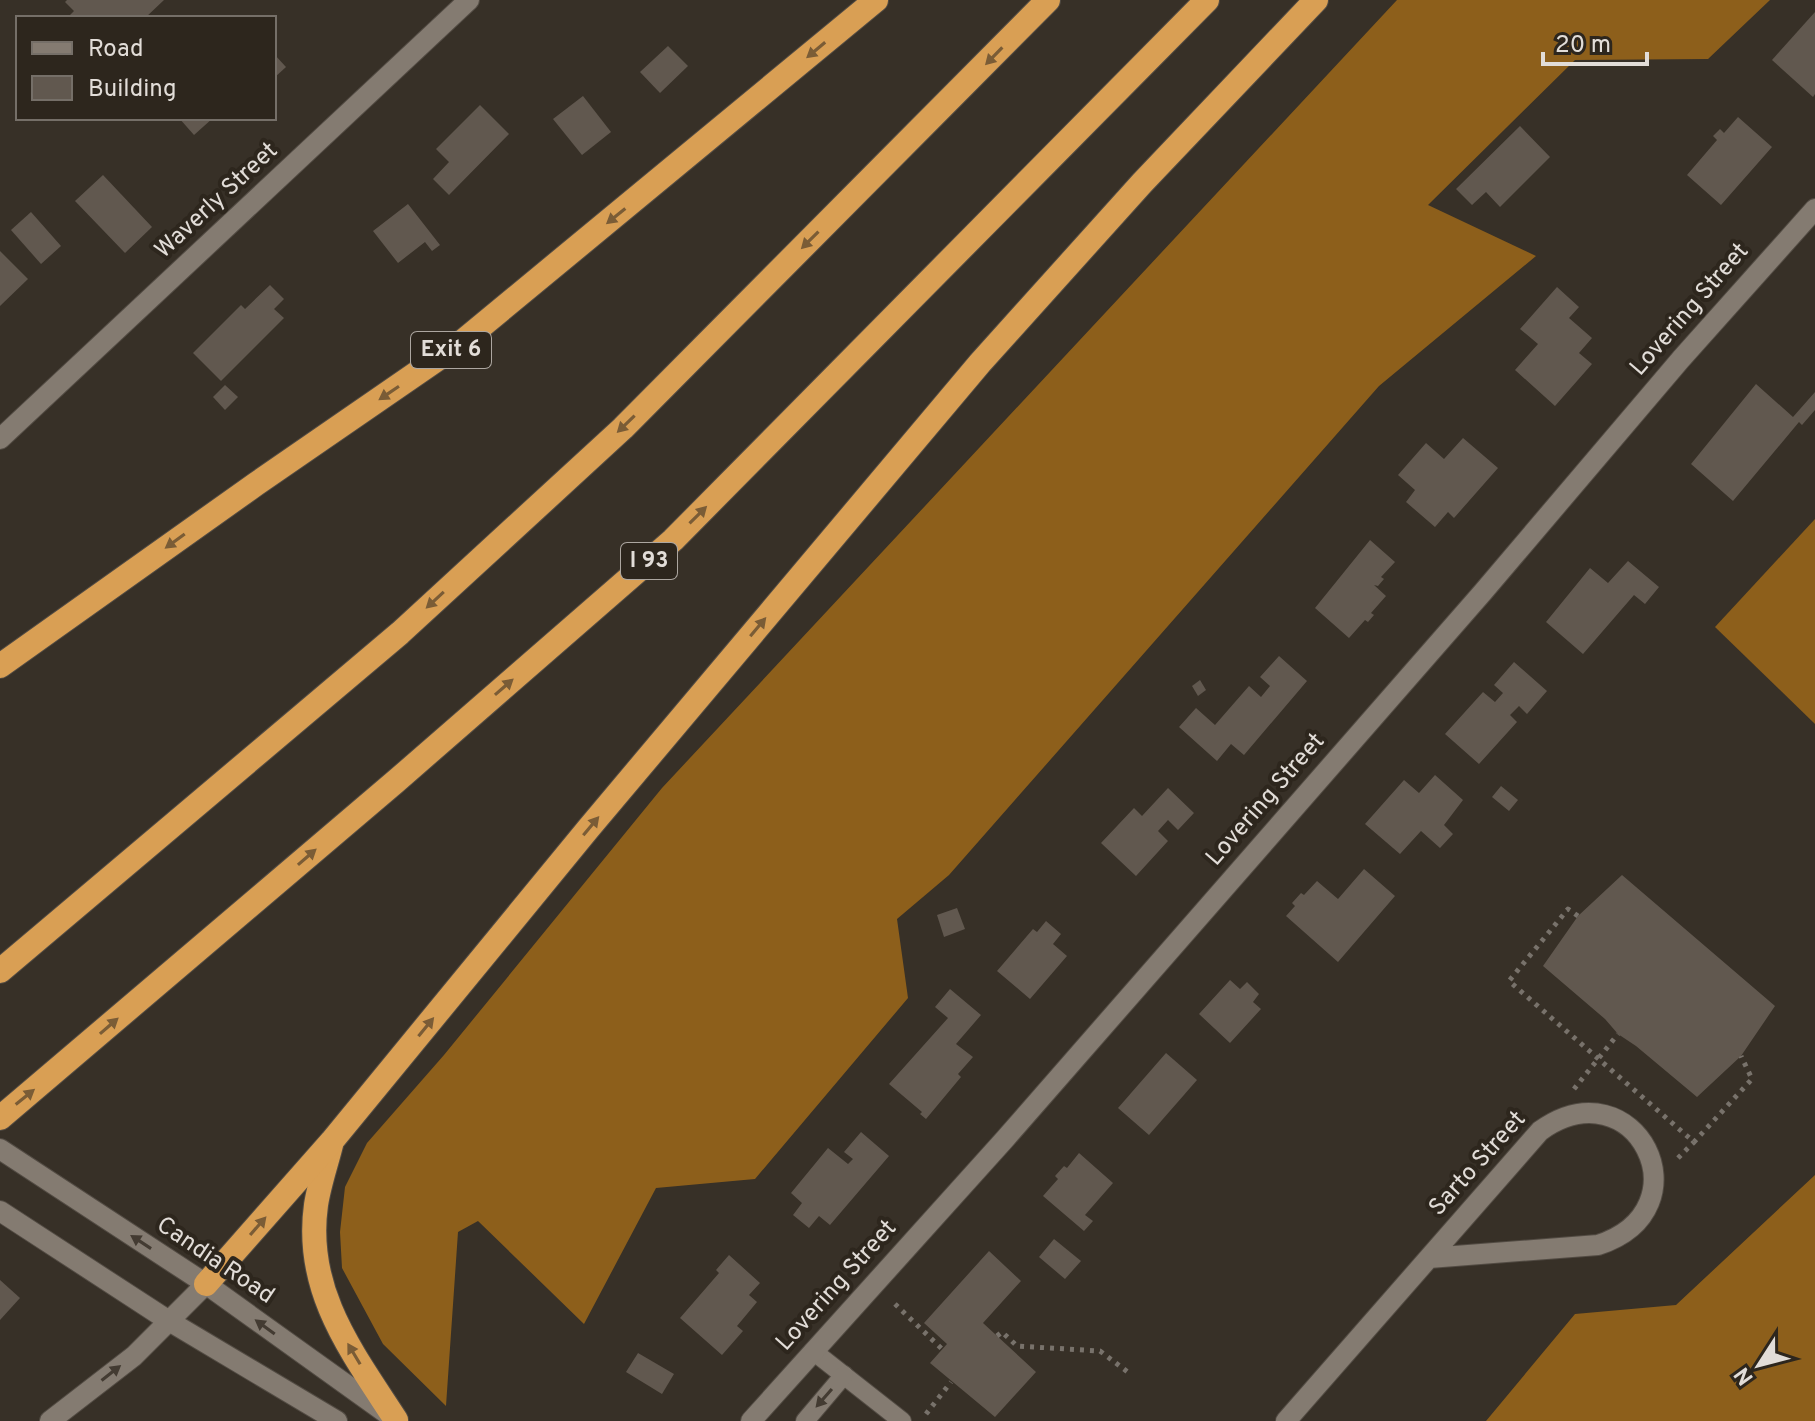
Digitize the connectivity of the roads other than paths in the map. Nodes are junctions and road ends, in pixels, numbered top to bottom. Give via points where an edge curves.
1 (469, 0) edge
2 (876, 0) edge
3 (1048, 0) edge
4 (1207, 0) edge
5 (1316, 0) edge
6 (1815, 209) edge
7 (0, 439) edge
8 (0, 666) edge
9 (0, 971) edge
10 (0, 1118) edge
11 (332, 1141) junction
12 (0, 1149) edge
13 (0, 1211) edge
14 (1429, 1258) junction
15 (206, 1284) junction
16 (169, 1321) junction
17 (813, 1351) junction
18 (844, 1375) junction
19 (396, 1420) edge
20 (50, 1421) edge
21 (337, 1421) edge
22 (751, 1421) edge
23 (805, 1421) edge
24 (902, 1421) edge
25 (1286, 1421) edge

1 - 7 street, Waverly Street
2 -> 8 highway, Exit 6 via 462,342
3 -> 9 highway via 611,439 400,633
10 -> 4 highway, I 93 via 673,540
11 -> 5 highway via 980,363
6 - 17 street, Lovering Street via 1005,1139
15 -> 11 highway
19 -> 11 highway via 344,1338 319,1280 314,1227
15 -> 12 street, Candia Road
13 - 16 street
14 - 14 street, Sarto Street via 1618,1239 1649,1205 1654,1183 1641,1138 1602,1114 1557,1119 1540,1131
14 - 25 street, Sarto Street
15 - 16 street
19 -> 15 street, Candia Road
20 -> 16 street via 134,1356
16 - 21 street
17 - 18 lane
17 - 22 street, Lovering Street
18 -> 23 lane
18 - 24 lane

